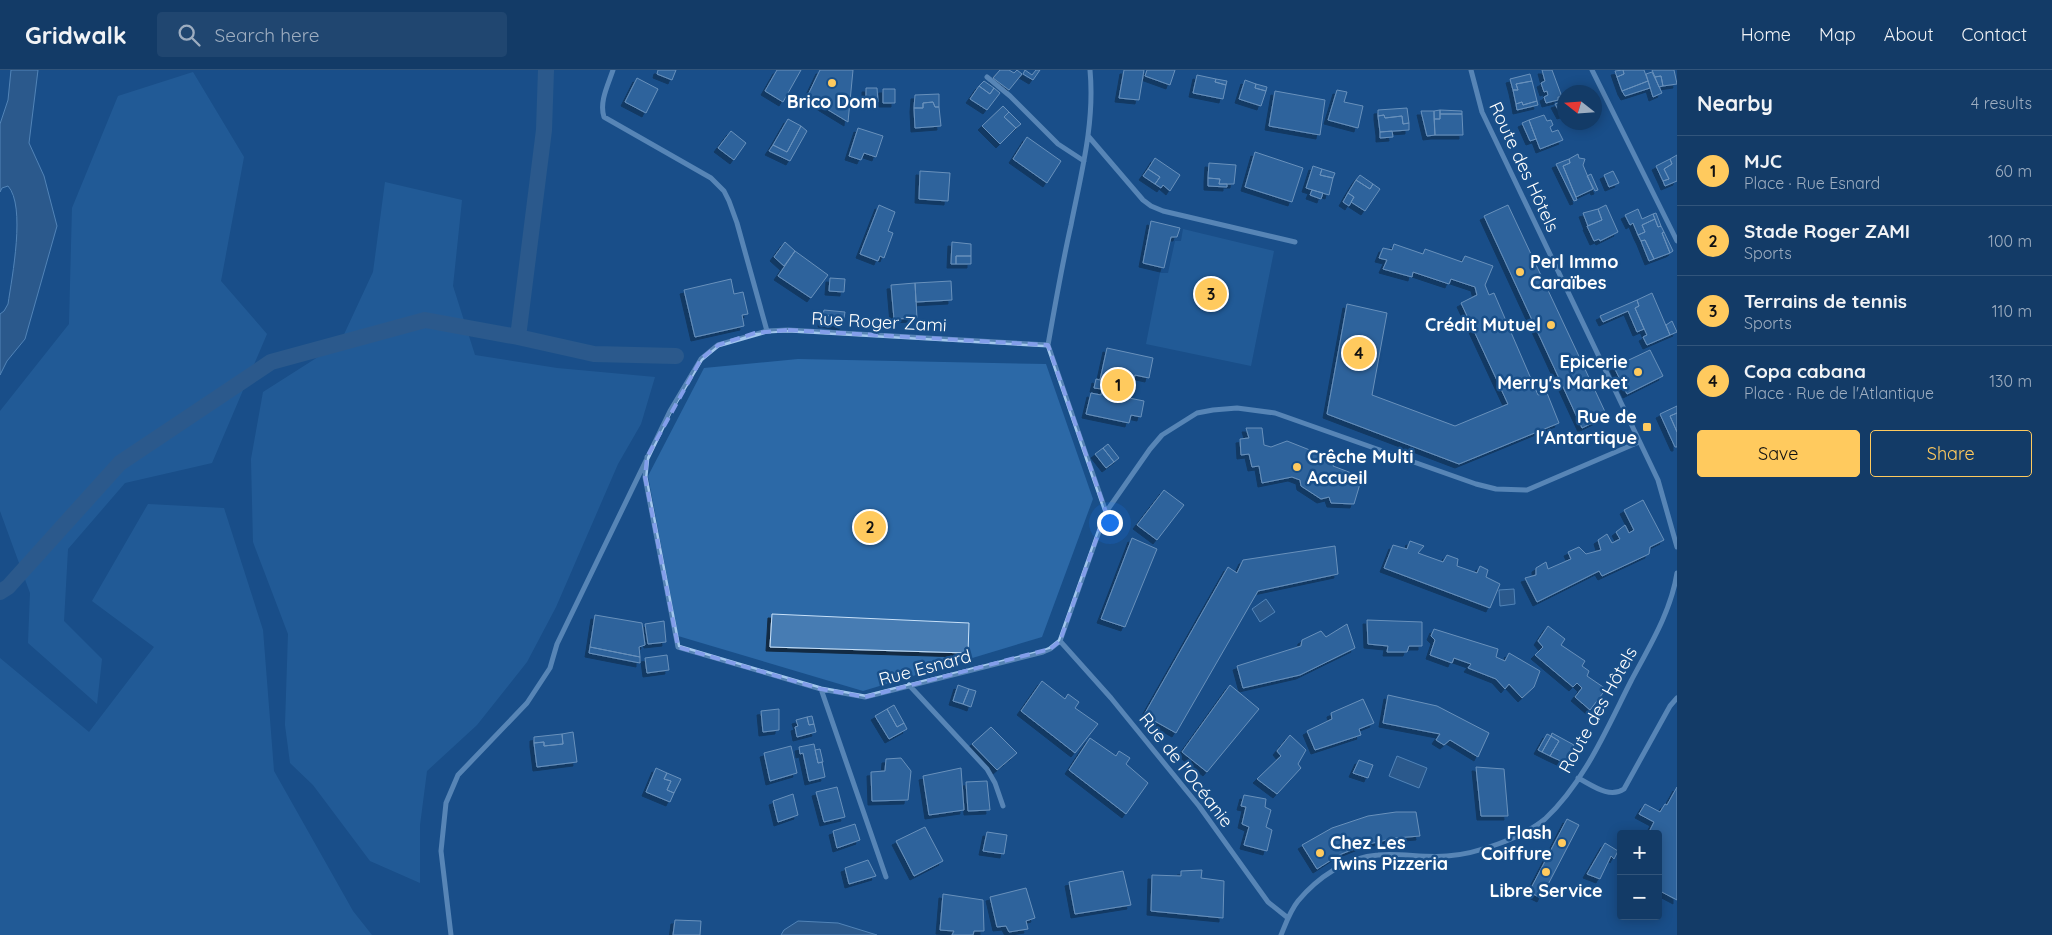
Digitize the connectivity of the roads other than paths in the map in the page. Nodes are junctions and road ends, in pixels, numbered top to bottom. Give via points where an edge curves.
1 (613, 70) edge
2 (1090, 70) edge
3 (1472, 70) edge
4 (1592, 70) edge
5 (987, 78) dead end
6 (1089, 137) junction
7 (1084, 161) junction
8 (1677, 241) edge
9 (1295, 242) dead end
10 (767, 331) junction
11 (1048, 345) junction
12 (1639, 442) junction
13 (647, 457) junction
14 (1106, 512) junction
15 (1677, 547) edge
16 (1677, 573) edge
17 (1060, 641) junction
18 (909, 685) junction
19 (821, 689) junction
20 (1677, 698) edge
21 (1578, 778) junction
22 (1003, 806) dead end
23 (886, 876) dead end
24 (1288, 918) junction
25 (451, 935) edge
26 (1281, 935) edge

1 - 10 street via 602,103 604,117 711,178 724,191 737,223
2 - 6 street
3 - 12 street, Route des Hôtels via 1482,112
4 - 8 street
5 - 7 street via 1058,144
6 - 7 street
6 - 9 street via 1151,206
7 - 11 street
10 - 11 street, Rue Roger Zami
10 - 13 street, Rue Roger Zami via 718,345 701,359
11 - 14 street
12 - 14 street via 1534,488 1515,491 1476,484 1275,413 1238,408 1214,410 1197,414 1162,435
12 - 15 street, Route des Hôtels via 1658,480
13 - 19 street, Rue Esnard via 645,476 678,647
13 - 25 street, Rue Roger Zami via 557,644 550,668 527,703 458,775 446,803 441,851
14 - 17 street
16 - 21 street, Route des Hôtels via 1666,615
17 - 18 street, Rue Esnard via 1043,652
17 - 24 street, Rue de l'Océanie via 1199,806 1268,902
18 - 19 street, Rue Esnard via 865,697
18 - 22 street via 987,769
19 - 23 street
20 - 21 street via 1624,789 1618,793 1605,792
21 - 24 street, Route des Hôtels via 1544,820 1521,834 1475,852 1447,856 1378,855 1356,860 1321,879 1297,902
24 - 26 street, Route des Hôtels

